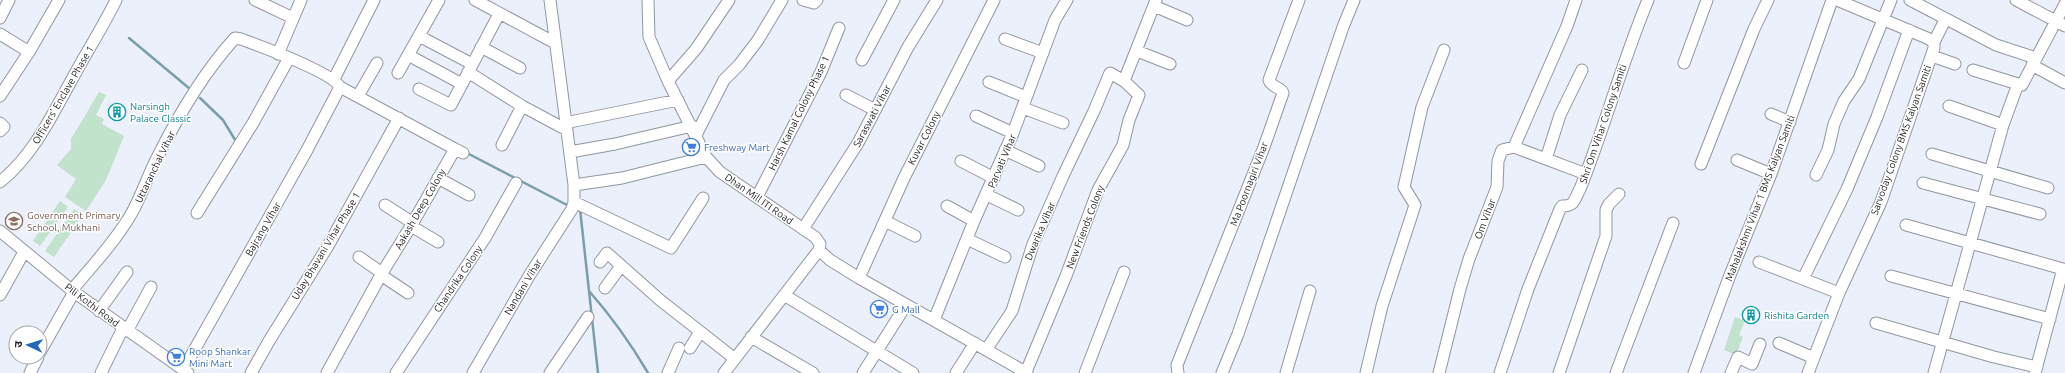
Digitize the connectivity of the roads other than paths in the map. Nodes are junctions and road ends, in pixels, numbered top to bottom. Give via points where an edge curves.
1 (9, 0) edge
2 (59, 0) edge
3 (116, 0) edge
4 (255, 0) edge
5 (301, 0) edge
6 (374, 0) edge
7 (439, 0) edge
8 (476, 0) edge
9 (550, 0) edge
10 (648, 0) edge
11 (729, 0) edge
12 (782, 0) edge
13 (803, 0) edge
14 (817, 0) edge
15 (894, 0) edge
16 (937, 0) edge
17 (994, 0) edge
18 (1067, 0) edge
19 (1299, 0) edge
20 (1354, 0) edge
21 (1576, 0) edge
22 (1648, 0) edge
23 (1707, 0) edge
24 (1768, 0) edge
25 (1832, 0) edge
26 (1837, 0) edge
27 (1891, 0) edge
28 (1910, 0) edge
29 (2016, 0) edge
30 (1155, 3) edge
31 (2065, 4) edge
32 (499, 14) junction
33 (0, 18) edge
34 (293, 18) junction
35 (1882, 18) junction
36 (1187, 20) dead end
37 (1945, 20) junction
38 (2060, 22) edge
39 (839, 28) dead end
40 (1909, 30) junction
41 (0, 34) edge
42 (419, 36) junction
43 (1005, 40) dead end
44 (1934, 42) junction
45 (555, 43) junction
46 (481, 47) junction
47 (1444, 50) dead end
48 (1137, 51) junction
49 (29, 52) junction
50 (1042, 53) junction
51 (278, 54) junction
52 (408, 55) junction
53 (1932, 56) junction
54 (289, 58) junction
55 (862, 60) dead end
56 (2034, 61) junction
57 (1684, 62) dead end
58 (377, 63) dead end
59 (1170, 64) dead end
60 (1955, 64) dead end
61 (470, 68) junction
62 (520, 68) dead end
63 (1582, 70) dead end
64 (1973, 70) dead end
65 (398, 73) dead end
66 (668, 81) junction
67 (1124, 81) junction
68 (989, 82) dead end
69 (337, 83) junction
70 (2065, 83) edge
71 (462, 84) junction
72 (2018, 84) junction
73 (419, 89) dead end
74 (846, 95) dead end
75 (0, 96) edge
76 (358, 96) junction
77 (678, 100) junction
78 (1024, 103) junction
79 (522, 106) junction
80 (1949, 106) dead end
81 (875, 110) junction
82 (1771, 114) dead end
83 (976, 116) dead end
84 (399, 118) junction
85 (1790, 122) junction
86 (0, 123) edge
87 (1063, 123) dead end
88 (567, 125) junction
89 (2003, 125) junction
90 (694, 131) junction
91 (0, 132) edge
92 (1013, 133) junction
93 (502, 145) dead end
94 (1514, 147) junction
95 (1005, 150) junction
96 (571, 152) junction
97 (1932, 154) dead end
98 (706, 157) junction
99 (1546, 159) junction
100 (1737, 160) dead end
101 (961, 161) dead end
102 (1701, 164) dead end
103 (1039, 166) dead end
104 (1990, 171) junction
105 (1586, 174) junction
106 (1771, 174) junction
107 (1816, 175) dead end
108 (438, 178) junction
109 (994, 178) junction
110 (0, 182) edge
111 (516, 183) dead end
112 (1923, 183) dead end
113 (576, 185) junction
114 (2048, 188) dead end
115 (1619, 194) dead end
116 (469, 195) dead end
117 (987, 195) junction
118 (757, 197) junction
119 (1982, 197) junction
120 (703, 198) dead end
121 (578, 203) junction
122 (385, 205) dead end
123 (946, 206) dead end
124 (1018, 210) dead end
125 (197, 213) dead end
126 (2040, 214) dead end
127 (974, 220) junction
128 (885, 221) junction
129 (1673, 223) dead end
130 (412, 224) junction
131 (1906, 225) dead end
132 (803, 229) junction
133 (0, 231) edge
134 (915, 236) dead end
135 (967, 239) junction
136 (438, 242) dead end
137 (1970, 243) junction
138 (819, 250) junction
139 (24, 252) junction
140 (359, 257) dead end
141 (1005, 257) dead end
142 (600, 262) dead end
143 (1759, 262) dead end
144 (621, 266) junction
145 (127, 272) dead end
146 (1124, 272) dead end
147 (381, 274) junction
148 (1892, 276) dead end
149 (859, 278) junction
150 (1803, 279) junction
151 (151, 287) dead end
152 (605, 288) dead end
153 (73, 291) junction
154 (1310, 291) dead end
155 (408, 293) dead end
156 (1839, 293) junction
157 (1956, 293) junction
158 (0, 295) edge
159 (784, 295) junction
160 (906, 305) junction
161 (100, 311) junction
162 (588, 318) dead end
163 (2050, 319) junction
164 (934, 320) junction
165 (1876, 324) dead end
166 (125, 329) junction
167 (700, 332) junction
168 (48, 337) edge
169 (751, 337) junction
170 (1942, 342) junction
171 (975, 343) junction
172 (1779, 343) dead end
173 (1760, 344) dead end
174 (876, 350) junction
175 (986, 350) junction
176 (1814, 358) junction
177 (734, 359) junction
178 (2036, 370) edge
179 (185, 372) edge
180 (101, 373) edge
181 (251, 373) edge
182 (327, 373) edge
183 (396, 373) edge
184 (473, 373) edge
185 (550, 373) edge
186 (668, 373) edge
187 (724, 373) edge
188 (813, 373) edge
189 (863, 373) edge
190 (913, 373) edge
191 (956, 373) edge
192 (1027, 373) edge
193 (1085, 373) edge
194 (1178, 373) edge
195 (1222, 373) edge
196 (1286, 373) edge
197 (1366, 373) edge
198 (1439, 373) edge
199 (1500, 373) edge
200 (1559, 373) edge
201 (1616, 373) edge
202 (1694, 373) edge
203 (1731, 373) edge
204 (1808, 373) edge
205 (1934, 373) edge

1 - 33 street
2 - 49 street
3 - 110 street, Officers' Enclave Phase 1 via 41,134 22,160
4 - 34 street
5 - 34 street
6 - 69 street, Bajrang Vihar
7 - 42 street
8 - 32 street
9 - 45 street
10 - 66 street, Dhan Mill ITI Road via 649,37
11 - 66 street via 696,49
12 - 90 street via 758,40 724,80
13 - 14 street via 814,3
15 - 55 street
16 - 81 street, Saraswati Vihar via 908,47
17 - 128 street, Kuvar Colony
18 - 50 street, Parvati Vihar via 1055,20
19 - 194 street, Ma Poornagiri Vihar via 1269,80 1282,93 1264,147 1177,365
20 - 195 street via 1241,326
21 - 94 street
22 - 105 street, Shri Om Vihar Colony Samiti via 1632,38
23 - 57 street
24 - 102 street
25 - 85 street, Mahalakshmi Vihar 1 BMS Kalyan Samiti
26 - 35 street
27 - 35 street
28 - 37 street
29 - 38 street
30 - 36 street
30 - 48 street
31 - 38 street
32 - 45 street
32 - 46 street
34 - 51 street
35 - 40 street
35 - 107 street via 1859,79 1844,101 1834,124 1828,150
37 - 44 street, Sarvoday Colony BMS Kalyan Samiti
37 - 56 street
38 - 56 street
39 - 118 street, Harsh Kamal Colony Phase 1 via 821,72
40 - 44 street
40 - 150 street via 1847,189
41 - 49 street
42 - 52 street
42 - 61 street
43 - 50 street
44 - 53 street, Sarvoday Colony BMS Kalyan Samiti
45 - 88 street
46 - 61 street
46 - 62 street
47 - 197 street via 1422,107 1404,187 1415,205 1382,306
48 - 59 street
48 - 67 street
49 - 75 street
50 - 78 street, Parvati Vihar
51 - 54 street
51 - 153 street, Uttaranchal Vihar via 234,38 226,47 172,130 156,159 140,199 118,237
52 - 65 street
52 - 71 street
53 - 60 street
53 - 156 street, Sarvoday Colony BMS Kalyan Samiti via 1881,202
54 - 69 street
54 - 125 street
56 - 70 street
56 - 72 street via 2022,85
58 - 76 street
61 - 71 street
61 - 79 street via 496,90
63 - 99 street via 1560,116
64 - 72 street
66 - 77 street, Dhan Mill ITI Road
67 - 175 street, Dwarika Vihar via 1110,73 1033,244 1012,311
67 - 192 street, New Friends Colony via 1140,95 1129,120 1123,145 1098,190
68 - 78 street
69 - 76 street
69 - 179 street, Bajrang Vihar via 277,204
71 - 73 street via 451,105
72 - 89 street
74 - 81 street
76 - 84 street
77 - 88 street
77 - 90 street, Dhan Mill ITI Road
78 - 87 street
78 - 92 street, Parvati Vihar
79 - 88 street
79 - 93 street
80 - 89 street
81 - 132 street, Saraswati Vihar via 858,143
82 - 85 street
83 - 92 street
84 - 108 street, Aakash Deep Colony via 459,151
84 - 181 street, Uday Bhavani Vihar Phase 1 via 328,246
85 - 106 street, Mahalakshmi Vihar 1 BMS Kalyan Samiti
86 - 91 street via 4,127
88 - 96 street
89 - 104 street
90 - 96 street
90 - 98 street, Dhan Mill ITI Road
92 - 95 street, Parvati Vihar
94 - 99 street
94 - 198 street, Om Vihar via 1506,148 1500,154 1497,187 1469,259
95 - 103 street
95 - 109 street, Parvati Vihar
96 - 113 street
97 - 104 street
98 - 113 street via 622,178
98 - 118 street, Dhan Mill ITI Road via 720,172
99 - 105 street
100 - 106 street
101 - 109 street
104 - 114 street
104 - 119 street
105 - 199 street, Shri Om Vihar Colony Samiti via 1572,204 1560,209 1528,289
106 - 202 street, Mahalakshmi Vihar 1 BMS Kalyan Samiti
108 - 116 street
108 - 130 street, Aakash Deep Colony
109 - 117 street, Parvati Vihar
111 - 183 street, Chandrika Colony via 485,238
112 - 119 street
113 - 121 street
115 - 200 street via 1606,210 1606,236
117 - 124 street
117 - 127 street, Parvati Vihar
118 - 132 street, Dhan Mill ITI Road
119 - 126 street
119 - 137 street
120 - 121 street via 671,248
121 - 184 street, Nandani Vihar via 529,276
122 - 130 street
123 - 127 street
127 - 135 street, Parvati Vihar
128 - 134 street
128 - 149 street, Kuvar Colony
129 - 201 street
130 - 136 street
130 - 147 street, Aakash Deep Colony
131 - 137 street
132 - 138 street, Dhan Mill ITI Road via 815,237 820,244
133 - 139 street, Pili Kothi Road
135 - 141 street
135 - 164 street, Parvati Vihar
137 - 157 street
137 - 163 street via 2064,269
138 - 149 street
138 - 159 street
139 - 153 street, Pili Kothi Road
139 - 158 street
140 - 147 street
142 - 144 street via 607,253
143 - 150 street
144 - 152 street
144 - 167 street
145 - 161 street
146 - 193 street
147 - 155 street
147 - 182 street, Aakash Deep Colony
148 - 157 street
149 - 160 street
150 - 156 street
151 - 166 street
153 - 161 street, Pili Kothi Road
153 - 168 street
154 - 196 street
156 - 176 street, Sarvoday Colony BMS Kalyan Samiti
157 - 163 street
157 - 170 street
159 - 169 street
159 - 174 street
160 - 164 street
160 - 174 street
161 - 166 street, Pili Kothi Road
162 - 185 street
163 - 178 street
164 - 171 street
165 - 170 street
166 - 179 street, Pili Kothi Road
166 - 180 street
167 - 177 street
167 - 186 street via 684,348
169 - 177 street
169 - 188 street
170 - 178 street
170 - 205 street
171 - 175 street
171 - 191 street
172 - 176 street
173 - 203 street via 1752,364 1738,357
174 - 189 street
174 - 190 street
175 - 192 street
176 - 204 street, Sarvoday Colony BMS Kalyan Samiti
177 - 187 street

